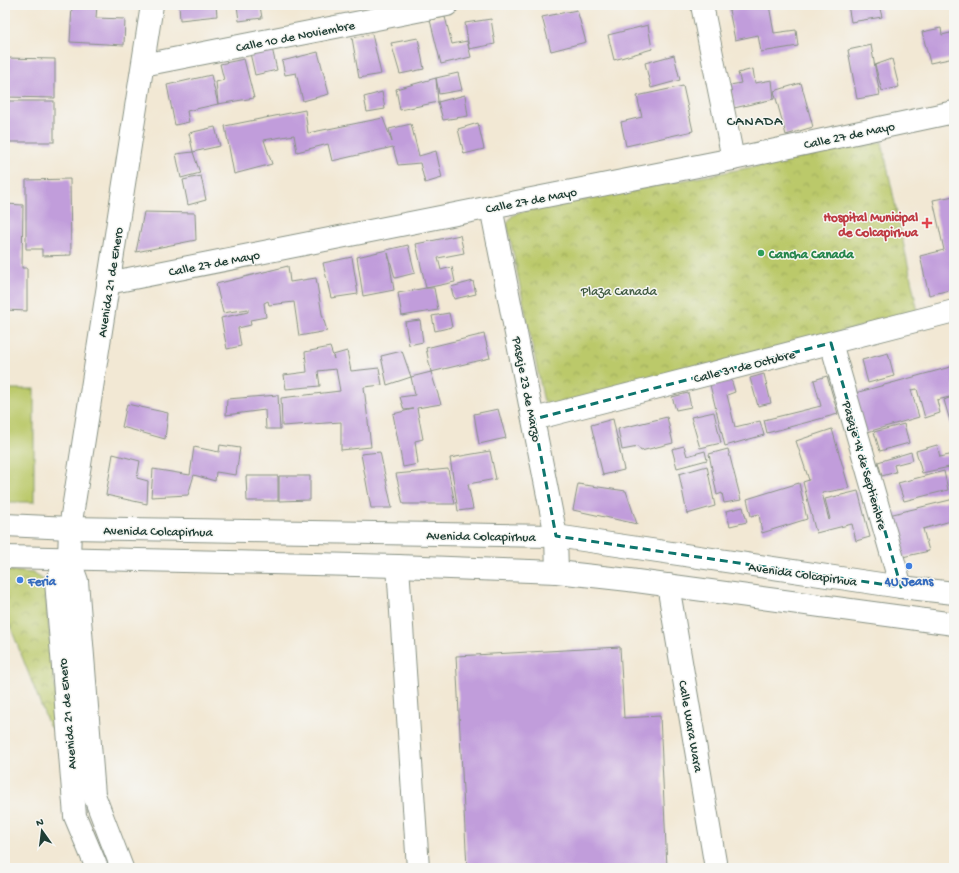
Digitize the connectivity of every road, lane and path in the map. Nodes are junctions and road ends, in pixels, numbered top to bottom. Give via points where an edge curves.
1 (152, 5) edge
2 (447, 5) edge
3 (702, 5) edge
4 (143, 65) junction
5 (954, 112) edge
6 (734, 159) junction
7 (491, 207) junction
8 (108, 283) junction
9 (954, 311) edge
10 (831, 343) junction
11 (534, 419) junction
12 (5, 525) edge
13 (70, 528) junction
14 (556, 536) junction
15 (5, 557) edge
16 (69, 560) junction
17 (398, 566) junction
18 (557, 572) junction
19 (668, 585) junction
20 (900, 587) junction
21 (954, 593) edge
22 (954, 624) edge
23 (96, 868) edge
24 (122, 868) edge
25 (418, 868) edge
26 (716, 868) edge

1 - 4 street, Avenida 21 de Enero
2 - 4 street, Calle 10 de Noviembre
3 - 6 street
4 - 8 street, Avenida 21 de Enero
5 - 6 street, Calle 27 de Mayo
6 - 7 street, Calle 27 de Mayo
7 - 8 street, Calle 27 de Mayo
7 - 11 street, Pasaje 23 de Marzo
8 - 13 street, Avenida 21 de Enero
9 - 10 street, Calle 31 de Octubre
10 - 11 street, Calle 31 de Octubre
10 - 20 street, Pasaje 14 de Septiembre
11 - 14 street, Pasaje 23 de Marzo
12 - 13 street, Avenida Colcapirhua
13 - 14 street, Avenida Colcapirhua
13 - 16 street, Avenida 21 de Enero
14 - 18 street, Pasaje 23 de Marzo
14 - 20 street, Avenida Colcapirhua
15 - 16 street
16 - 17 street
16 - 23 street, Avenida 21 de Enero via 56,581 68,744 75,816
16 - 24 street, Avenida 21 de Enero via 77,581 94,795
17 - 18 street
17 - 25 street
18 - 19 street
19 - 22 street
19 - 26 street, Calle Wara Wara
20 - 21 street, Avenida Colcapirhua

